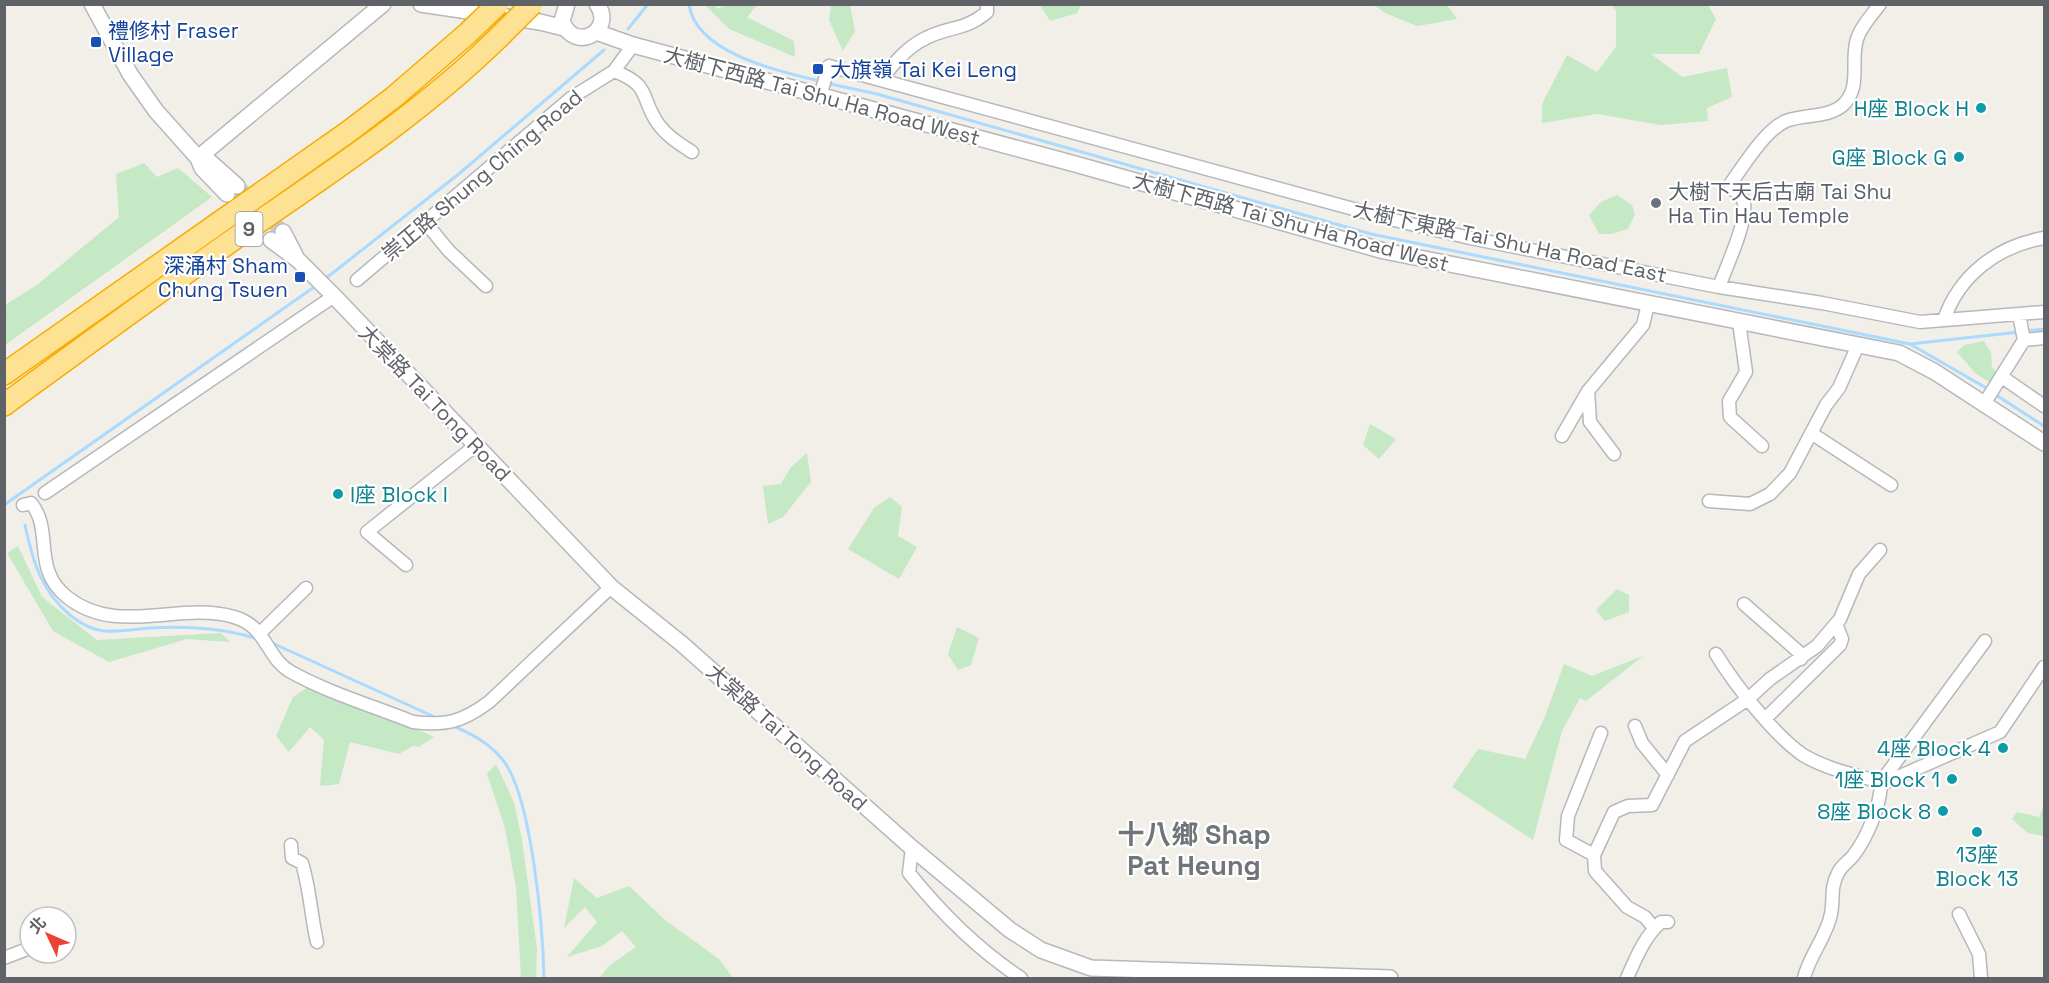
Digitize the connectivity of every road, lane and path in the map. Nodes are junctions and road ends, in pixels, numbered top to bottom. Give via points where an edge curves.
1 (92, 4) edge
2 (384, 4) edge
3 (421, 4) edge
4 (498, 4) edge
5 (532, 4) edge
6 (567, 4) edge
7 (987, 4) edge
8 (1880, 4) edge
9 (599, 5) edge
10 (564, 28) junction
11 (596, 32) junction
12 (633, 45) junction
13 (614, 71) junction
14 (881, 80) junction
15 (820, 96) junction
16 (692, 152) dead end
17 (198, 158) junction
18 (232, 190) tunnel mouth
19 (425, 222) junction
20 (277, 236) tunnel mouth
21 (2044, 238) edge
22 (357, 280) dead end
23 (486, 286) dead end
24 (1719, 287) junction
25 (334, 296) junction
26 (1648, 304) junction
27 (2044, 312) edge
28 (2020, 317) junction
29 (1944, 320) junction
30 (1738, 322) junction
31 (2024, 338) junction
32 (2044, 338) edge
33 (1858, 345) junction
34 (4, 374) edge
35 (2002, 377) junction
36 (1588, 391) junction
37 (1984, 404) junction
38 (4, 405) edge
39 (2044, 406) edge
40 (1810, 433) junction
41 (1562, 436) dead end
42 (2044, 444) edge
43 (475, 446) junction
44 (1762, 446) dead end
45 (1614, 454) dead end
46 (1891, 485) dead end
47 (45, 493) dead end
48 (1709, 501) dead end
49 (24, 505) dead end
50 (1880, 550) dead end
51 (406, 565) dead end
52 (611, 587) junction
53 (306, 588) dead end
54 (1744, 604) dead end
55 (1836, 624) junction
56 (256, 629) junction
57 (1985, 640) dead end
58 (1716, 654) dead end
59 (1801, 659) junction
60 (2044, 667) edge
61 (1748, 699) junction
62 (1766, 718) junction
63 (1635, 726) dead end
64 (1601, 733) dead end
65 (1668, 775) junction
66 (1881, 783) junction
67 (291, 845) dead end
68 (912, 848) junction
69 (1594, 855) junction
70 (1959, 914) dead end
71 (1668, 922) dead end
72 (1654, 928) junction
73 (317, 942) dead end
74 (1021, 978) edge
75 (1390, 978) edge
76 (1627, 978) edge
77 (1804, 978) edge
78 (1981, 978) edge

1 - 17 street via 130,74 156,111
2 - 17 street
3 - 10 street, 大樹下西路 Tai Shu Ha Road West
4 - 34 highway, 9, bridge via 394,97 348,132
5 - 38 highway, 9, bridge via 444,87 372,143
6 - 10 street via 562,14
7 - 14 street via 987,12 973,24 926,38 895,61
8 - 24 street via 1856,40 1850,96 1831,112 1783,122 1755,149 1731,183 1744,203 1743,212
9 - 11 street via 601,25
10 - 11 street, 大樹下西路 Tai Shu Ha Road West via 577,38 587,38
11 - 12 street, 大樹下西路 Tai Shu Ha Road West
12 - 13 street, 崇正路 Shung Ching Road
12 - 15 street, 大樹下西路 Tai Shu Ha Road West
13 - 16 street via 640,84 658,123
13 - 19 street, 崇正路 Shung Ching Road via 571,98
14 - 15 street, 大樹下東路 Tai Shu Ha Road East via 829,66
14 - 24 street, 大樹下東路 Tai Shu Ha Road East via 1426,228
15 - 26 street, 大樹下西路 Tai Shu Ha Road West via 1384,251
17 - 18 street via 202,168
19 - 22 street, 崇正路 Shung Ching Road
19 - 23 street via 448,251
20 - 25 street, 大棠路 Tai Tong Road
21 - 29 street via 1987,260 1970,274 1951,300
24 - 29 street, 大樹下東路 Tai Shu Ha Road East via 1920,322
25 - 43 street, 大棠路 Tai Tong Road
25 - 47 street
26 - 30 street, 大樹下西路 Tai Shu Ha Road West
26 - 36 street via 1643,324
27 - 28 street, 大樹下東路 Tai Shu Ha Road East
28 - 29 street, 大樹下東路 Tai Shu Ha Road East
28 - 31 street
30 - 33 street, 大樹下西路 Tai Shu Ha Road West
30 - 44 street via 1746,372 1729,401 1730,417
31 - 32 street
31 - 35 street
33 - 37 street, 大樹下西路 Tai Shu Ha Road West via 1899,353
33 - 40 street via 1839,388
35 - 37 street
35 - 39 street
36 - 41 street
36 - 45 street via 1590,422
37 - 42 street, 大樹下西路 Tai Shu Ha Road West
40 - 46 street
40 - 48 street via 1790,473 1770,494 1750,504
43 - 51 street via 367,532
43 - 52 street, 大棠路 Tai Tong Road
49 - 56 street via 31,503 39,512 43,560 52,580 83,609 104,617 231,616
50 - 55 street via 1852,585
52 - 56 street via 489,702 468,717 435,724 413,722 289,671
52 - 68 street, 大棠路 Tai Tong Road via 699,659
53 - 56 street
54 - 59 street via 1801,654
55 - 59 street
55 - 62 street via 1842,639 1840,645
57 - 66 street
58 - 61 street
59 - 61 street
60 - 66 street via 2000,732
61 - 62 street
61 - 65 street via 1685,741
62 - 66 street via 1803,754 1839,771
63 - 65 street via 1642,743
64 - 69 street via 1566,828 1566,840
65 - 69 street via 1652,805 1628,806 1614,812
66 - 77 street via 1863,840 1831,887 1831,915
67 - 73 street via 292,858 302,863 308,882
68 - 74 street via 909,873 937,908 986,954
68 - 75 street, 大棠路 Tai Tong Road via 1010,930 1041,950 1091,968
69 - 72 street via 1595,871 1603,882
70 - 78 street via 1979,954
71 - 72 street via 1660,922
72 - 76 street

